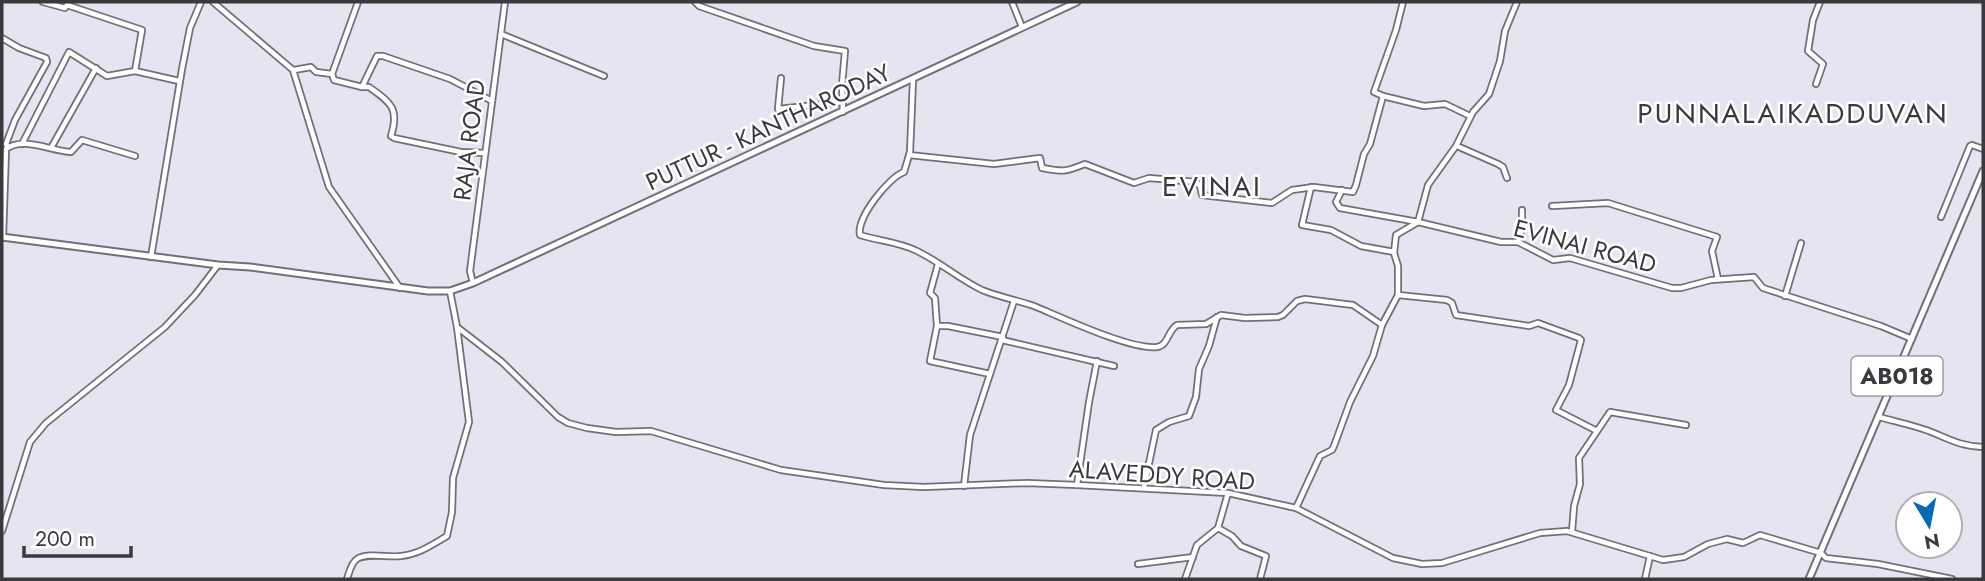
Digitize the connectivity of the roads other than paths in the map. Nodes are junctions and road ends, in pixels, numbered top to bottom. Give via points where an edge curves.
1 (43, 2) edge
2 (201, 2) edge
3 (214, 2) edge
4 (358, 2) edge
5 (505, 2) edge
6 (695, 2) edge
7 (1012, 2) edge
8 (1077, 2) edge
9 (1403, 2) edge
10 (1517, 2) edge
11 (1820, 2) edge
12 (1022, 27) junction
13 (501, 34) junction
14 (2, 38) edge
15 (96, 68) junction
16 (293, 70) junction
17 (135, 71) junction
18 (332, 74) junction
19 (604, 76) dead end
20 (781, 78) dead end
21 (913, 80) junction
22 (180, 81) junction
23 (1816, 84) dead end
24 (362, 87) junction
25 (1383, 96) junction
26 (492, 101) junction
27 (843, 102) junction
28 (843, 112) junction
29 (1471, 116) junction
30 (21, 145) junction
31 (1456, 146) junction
32 (8, 147) junction
33 (51, 148) junction
34 (1983, 149) edge
35 (485, 153) junction
36 (909, 155) junction
37 (135, 156) dead end
38 (1983, 171) edge
39 (1507, 178) dead end
40 (1311, 187) junction
41 (1342, 190) junction
42 (1552, 206) dead end
43 (1521, 210) dead end
44 (1941, 217) dead end
45 (1418, 222) junction
46 (3, 237) edge
47 (1518, 242) junction
48 (1801, 243) dead end
49 (1394, 252) junction
50 (151, 257) junction
51 (938, 264) junction
52 (218, 265) junction
53 (1718, 279) junction
54 (473, 283) junction
55 (401, 288) junction
56 (450, 290) junction
57 (1398, 295) junction
58 (1785, 296) junction
59 (1014, 300) junction
60 (1218, 316) junction
61 (1382, 325) junction
62 (938, 326) dead end
63 (457, 327) junction
64 (1002, 339) junction
65 (1912, 340) junction
66 (1097, 361) junction
67 (1114, 366) dead end
68 (990, 373) junction
69 (1879, 417) junction
70 (1686, 425) dead end
71 (1597, 431) junction
72 (1983, 447) edge
73 (1077, 485) junction
74 (964, 486) junction
75 (1144, 487) junction
76 (1228, 493) junction
77 (1296, 508) junction
78 (1218, 528) junction
79 (2, 531) edge
80 (1572, 532) junction
81 (1821, 553) junction
82 (1650, 556) junction
83 (1193, 557) junction
84 (1138, 564) dead end
85 (347, 579) edge
86 (1185, 579) edge
87 (1260, 579) edge
88 (1646, 579) edge
89 (1809, 579) edge
90 (1952, 579) edge

1 - 17 street via 67,5 142,30
2 - 22 street via 190,28
3 - 16 street
4 - 18 street
5 - 13 street, RAJA ROAD
6 - 27 street via 814,46 845,51
7 - 12 street
8 - 12 main road, PUTTUR - KANTHARODAY
9 - 25 street via 1374,92
10 - 29 street via 1493,85
11 - 23 street via 1808,46 1810,54 1823,64
12 - 21 main road, PUTTUR - KANTHARODAY
13 - 19 street
13 - 26 street, RAJA ROAD
14 - 32 street via 47,62 15,120
15 - 17 street via 111,76
15 - 30 street via 69,52
15 - 33 street
16 - 18 street via 311,66 316,72
16 - 55 street via 329,187
17 - 22 street
18 - 24 street via 334,80
20 - 27 street via 778,109
21 - 28 main road, PUTTUR - KANTHARODAY
21 - 36 street
22 - 50 street
24 - 26 street via 377,56 383,56 450,79
24 - 35 street via 369,86 390,102 395,113 394,138
25 - 29 street via 1424,106 1445,104
25 - 41 street via 1353,192
26 - 35 street, RAJA ROAD
27 - 28 street
28 - 54 main road, PUTTUR - KANTHARODAY
29 - 31 street
30 - 32 street
30 - 33 street
31 - 39 street via 1503,167
31 - 45 street via 1428,185
32 - 46 street
33 - 37 street via 71,152 82,140
34 - 44 street via 1970,146
35 - 54 street, RAJA ROAD via 470,271
36 - 40 street via 993,164 1040,159 1042,168 1060,172 1085,164 1134,183 1149,178 1196,182 1208,197 1272,203 1292,190
36 - 51 street via 904,172 896,175 865,213 860,235 916,250
38 - 65 main road, AB018
40 - 41 street
40 - 49 street via 1302,225 1331,229 1362,246
41 - 45 street, EVINAI ROAD via 1336,202 1340,208
42 - 53 street via 1608,203 1717,237 1712,251
43 - 47 street
45 - 47 street, EVINAI ROAD
45 - 49 street via 1398,232
46 - 50 main road, PUTTUR - KANTHARODAY
47 - 53 street, EVINAI ROAD via 1553,260 1570,258 1672,288
48 - 58 street
49 - 57 street
50 - 52 main road, PUTTUR - KANTHARODAY
51 - 59 street via 984,290
51 - 68 street via 930,293 935,298 937,326 930,361
52 - 55 main road, PUTTUR - KANTHARODAY
52 - 79 street via 165,327 46,423 30,442
53 - 58 street, EVINAI ROAD via 1754,277 1763,288
54 - 56 main road, PUTTUR - KANTHARODAY
55 - 56 main road, PUTTUR - KANTHARODAY
56 - 63 street
57 - 61 street
57 - 71 street via 1447,300 1455,315 1529,326 1538,323 1579,338 1572,375 1556,410
58 - 65 street, EVINAI ROAD
59 - 60 street via 1150,347 1164,344 1177,325 1206,324
59 - 64 street
60 - 61 street via 1278,317 1297,301 1315,299 1353,305
60 - 75 street via 1189,416 1156,429
61 - 77 street via 1334,446 1320,456
62 - 64 street
63 - 74 street, ALAVEDDY ROAD via 568,423 616,432 651,431 781,470 884,485
63 - 85 street via 469,422 453,478 447,536 413,554 359,558
64 - 66 street
64 - 68 street
65 - 69 main road, AB018
66 - 67 street
66 - 73 street
68 - 74 street via 970,435
69 - 72 street via 1963,445
69 - 81 main road, AB018
70 - 71 street via 1610,412
71 - 80 street via 1579,458
73 - 74 street, ALAVEDDY ROAD
73 - 75 street, ALAVEDDY ROAD
75 - 76 street, ALAVEDDY ROAD
76 - 77 street, ALAVEDDY ROAD
76 - 78 street
77 - 80 street, ALAVEDDY ROAD via 1393,558 1422,564 1442,563 1540,533
78 - 83 street via 1197,545
78 - 87 street via 1241,546 1266,556
80 - 82 street, ALAVEDDY ROAD
81 - 82 street, ALAVEDDY ROAD via 1760,535 1742,543 1727,539 1708,544 1684,557 1663,560
81 - 89 main road, AB018
81 - 90 street, ALAVEDDY ROAD via 1826,558
82 - 88 street
83 - 84 street
83 - 86 street

